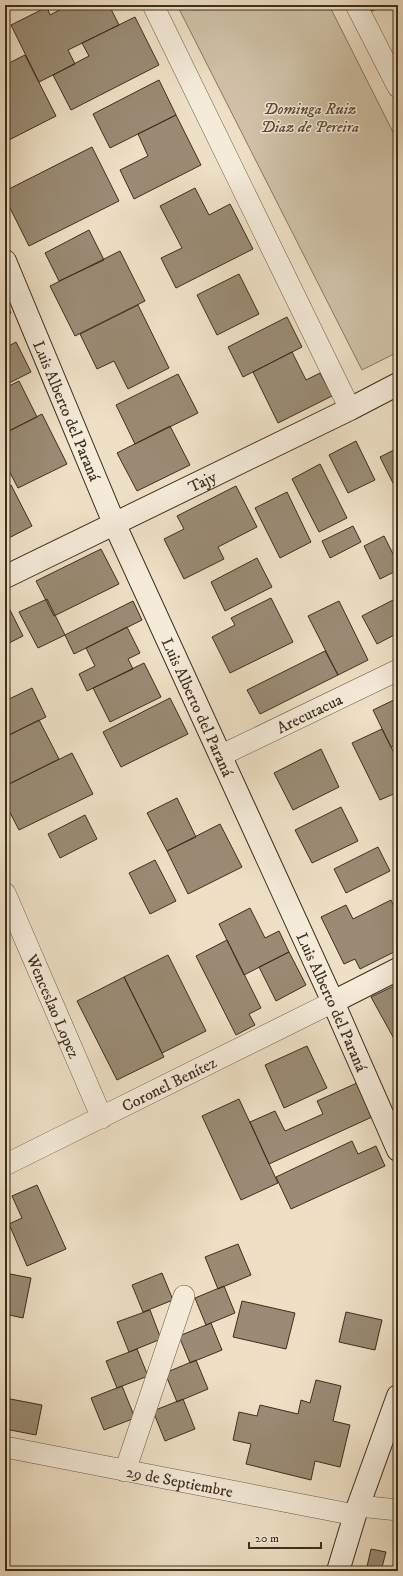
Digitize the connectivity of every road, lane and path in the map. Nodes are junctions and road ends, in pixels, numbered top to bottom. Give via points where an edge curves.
1 (153, 5) edge
2 (356, 5) edge
3 (398, 87) edge
4 (5, 261) edge
5 (398, 384) edge
6 (350, 409) junction
7 (114, 523) junction
8 (5, 577) edge
9 (398, 670) edge
10 (220, 756) junction
11 (5, 893) edge
12 (398, 970) edge
13 (333, 1002) junction
14 (102, 1118) junction
15 (398, 1150) edge
16 (5, 1165) edge
17 (184, 1296) dead end
18 (398, 1396) edge
19 (5, 1447) edge
20 (125, 1471) junction
21 (356, 1510) junction
22 (398, 1510) edge
23 (338, 1571) edge

1 - 6 street
2 - 3 street
4 - 7 main road, Luis Alberto del Paraná
5 - 6 main road, Tajy
6 - 7 main road, Tajy
7 - 8 main road, Tajy
7 - 10 main road, Luis Alberto del Paraná
9 - 10 street, Arecutacua
10 - 13 main road, Luis Alberto del Paraná
11 - 14 street, Wenceslao Lopez
12 - 13 main road
13 - 14 street, Coronel Benítez
13 - 15 main road, Luis Alberto del Paraná
14 - 16 street, Coronel Benítez
17 - 20 street
18 - 21 main road
19 - 20 street, 29 de Septiembre
20 - 21 street, 29 de Septiembre
21 - 22 street, 29 de Septiembre
21 - 23 main road

